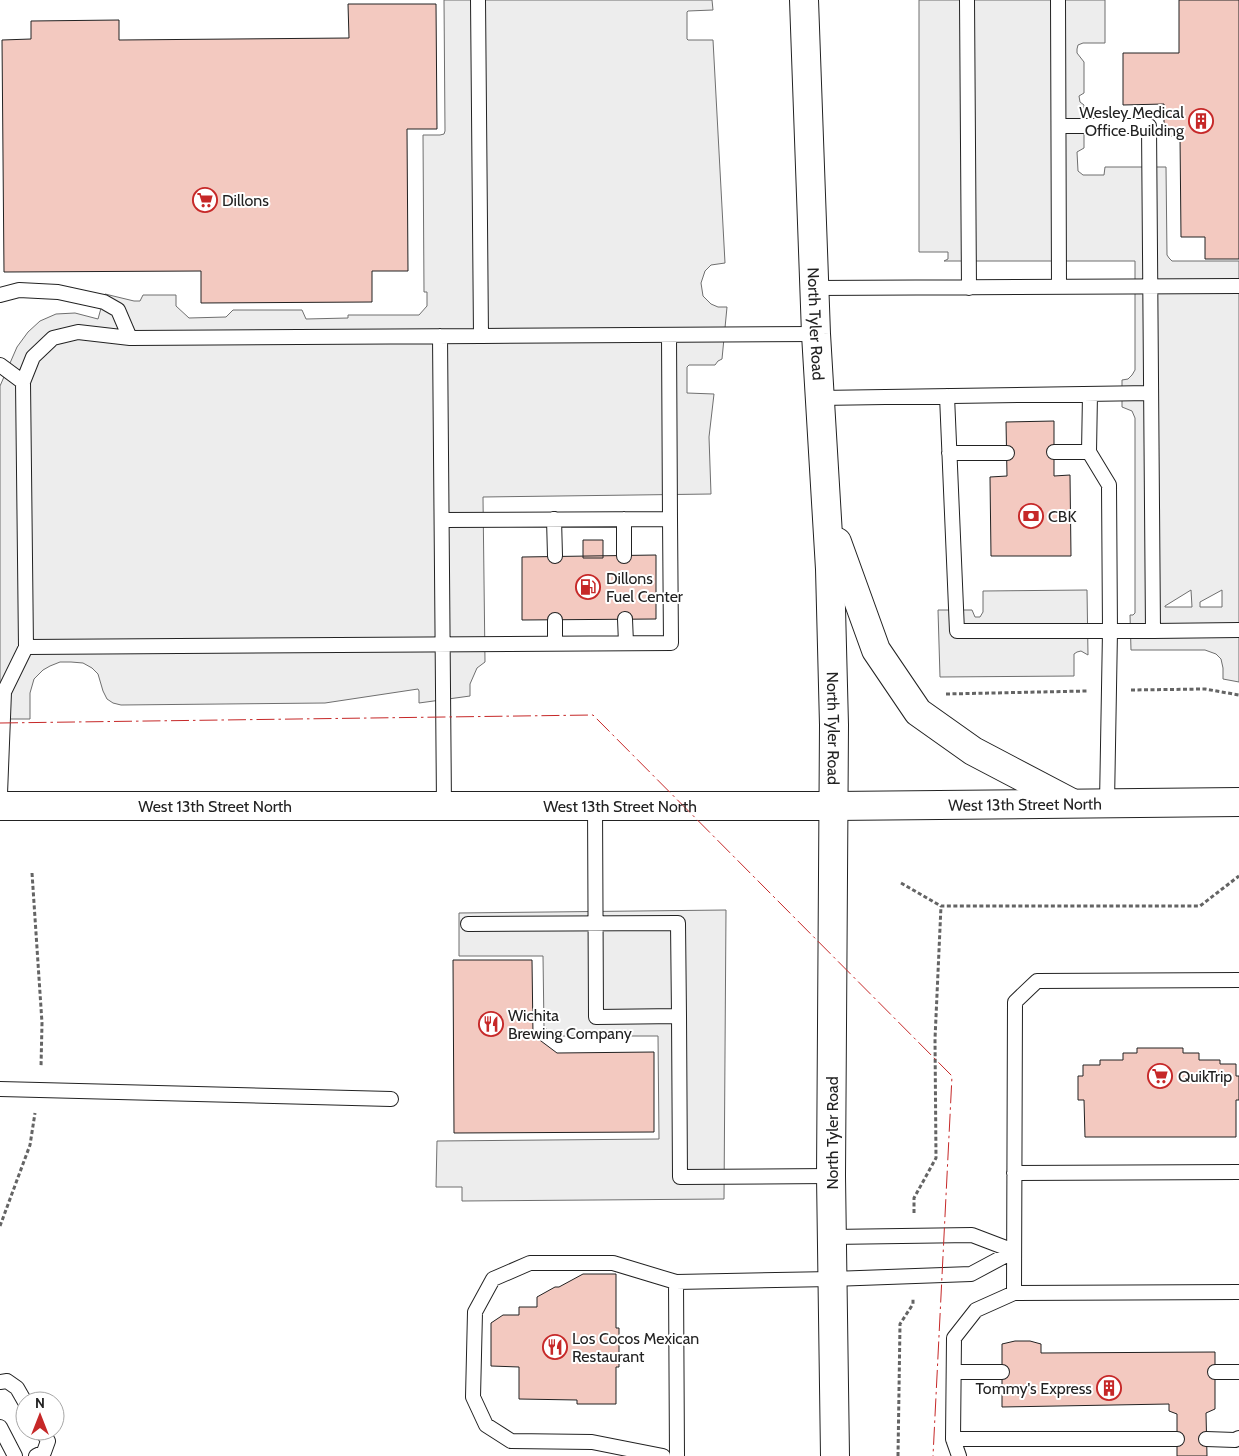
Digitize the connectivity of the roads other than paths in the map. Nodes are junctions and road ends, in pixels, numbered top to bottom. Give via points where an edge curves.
1 (478, 0) edge
2 (804, 0) edge
3 (967, 0) edge
4 (1058, 0) edge
5 (1059, 126) junction
6 (1150, 286) junction
7 (1239, 286) edge
8 (1059, 287) junction
9 (814, 288) junction
10 (970, 288) junction
11 (0, 295) edge
12 (816, 334) junction
13 (669, 335) junction
14 (440, 336) junction
15 (481, 336) junction
16 (130, 338) junction
17 (0, 365) edge
18 (23, 382) junction
19 (1151, 393) junction
20 (1090, 394) junction
21 (947, 396) junction
22 (819, 398) junction
23 (1054, 452) dead end
24 (1089, 452) junction
25 (949, 453) junction
26 (1007, 453) dead end
27 (827, 516) junction
28 (554, 519) junction
29 (624, 519) junction
30 (670, 519) junction
31 (442, 520) junction
32 (554, 556) dead end
33 (624, 556) dead end
34 (625, 619) dead end
35 (555, 620) dead end
36 (1239, 630) edge
37 (1110, 631) junction
38 (1153, 631) junction
39 (626, 643) junction
40 (443, 644) junction
41 (555, 644) junction
42 (26, 647) junction
43 (0, 794) edge
44 (1239, 802) edge
45 (1107, 803) junction
46 (1074, 804) junction
47 (0, 806) edge
48 (444, 806) junction
49 (595, 806) junction
50 (834, 806) junction
51 (595, 922) junction
52 (468, 924) dead end
53 (1239, 980) edge
54 (679, 1016) junction
55 (0, 1089) edge
56 (390, 1099) dead end
57 (1239, 1172) edge
58 (1014, 1173) junction
59 (831, 1176) junction
60 (831, 1237) junction
61 (1014, 1250) junction
62 (832, 1280) junction
63 (676, 1282) junction
64 (1239, 1292) edge
65 (1014, 1293) junction
66 (954, 1372) junction
67 (1002, 1372) dead end
68 (1215, 1372) dead end
69 (1239, 1372) edge
70 (0, 1382) edge
71 (19, 1391) edge
72 (0, 1427) edge
73 (1239, 1438) edge
74 (953, 1439) junction
75 (1177, 1439) dead end
76 (1206, 1439) dead end
77 (48, 1441) edge
78 (15, 1456) edge
79 (36, 1456) edge
80 (663, 1456) edge
81 (678, 1456) edge
82 (835, 1456) edge
83 (959, 1456) edge

1 - 15 lane
2 - 9 street, North Tyler Road
3 - 10 lane
4 - 5 lane
5 - 6 lane via 1149,126
5 - 8 lane
6 - 7 lane
6 - 8 lane
6 - 19 lane
8 - 10 lane
9 - 10 lane
9 - 12 street, North Tyler Road
11 - 16 lane via 19,290 58,292 104,302 118,310
12 - 13 lane
12 - 22 street, North Tyler Road
13 - 15 lane
13 - 30 lane
14 - 15 lane
14 - 16 lane
14 - 31 lane
16 - 18 lane via 78,332 52,338 33,357
17 - 18 lane
18 - 42 lane
19 - 20 lane
19 - 38 lane
20 - 21 lane
20 - 24 lane
21 - 22 lane
21 - 25 lane
22 - 27 street, North Tyler Road
23 - 24 lane
24 - 37 lane via 1109,486
25 - 26 lane
25 - 37 lane via 957,631
27 - 46 street via 876,650 917,711 973,751
27 - 50 street, North Tyler Road
28 - 29 lane
28 - 31 lane
28 - 32 lane
29 - 30 lane
29 - 33 lane
30 - 39 lane via 671,643
31 - 40 lane
34 - 39 lane
35 - 41 lane
36 - 38 lane
37 - 38 lane
37 - 45 lane
39 - 41 lane
40 - 41 lane
40 - 42 lane
40 - 48 lane
42 - 43 lane via 4,692
44 - 45 street, West 13th Street North
45 - 46 street, West 13th Street North
46 - 50 street, West 13th Street North
47 - 48 street, West 13th Street North
48 - 49 street, West 13th Street North
49 - 50 street, West 13th Street North
49 - 51 lane
50 - 59 street, North Tyler Road
51 - 52 lane
51 - 54 lane via 678,922
51 - 54 lane via 596,1017
53 - 58 lane via 1037,981 1015,1002
54 - 59 lane via 680,1177
55 - 56 lane
57 - 58 lane
58 - 61 lane
59 - 60 street, North Tyler Road
60 - 61 lane via 972,1235
60 - 62 street, North Tyler Road
61 - 62 lane via 971,1274
61 - 65 lane
62 - 63 lane
62 - 82 street, North Tyler Road
63 - 80 lane via 614,1263 530,1263 494,1280 476,1312 473,1397 486,1425 511,1441 592,1442
63 - 81 lane
64 - 65 lane
65 - 66 lane via 976,1310 954,1338
66 - 67 lane
66 - 74 lane
68 - 69 lane
70 - 71 lane via 7,1381
72 - 78 lane
73 - 76 lane
74 - 75 lane
74 - 83 lane
77 - 79 lane via 44,1452

